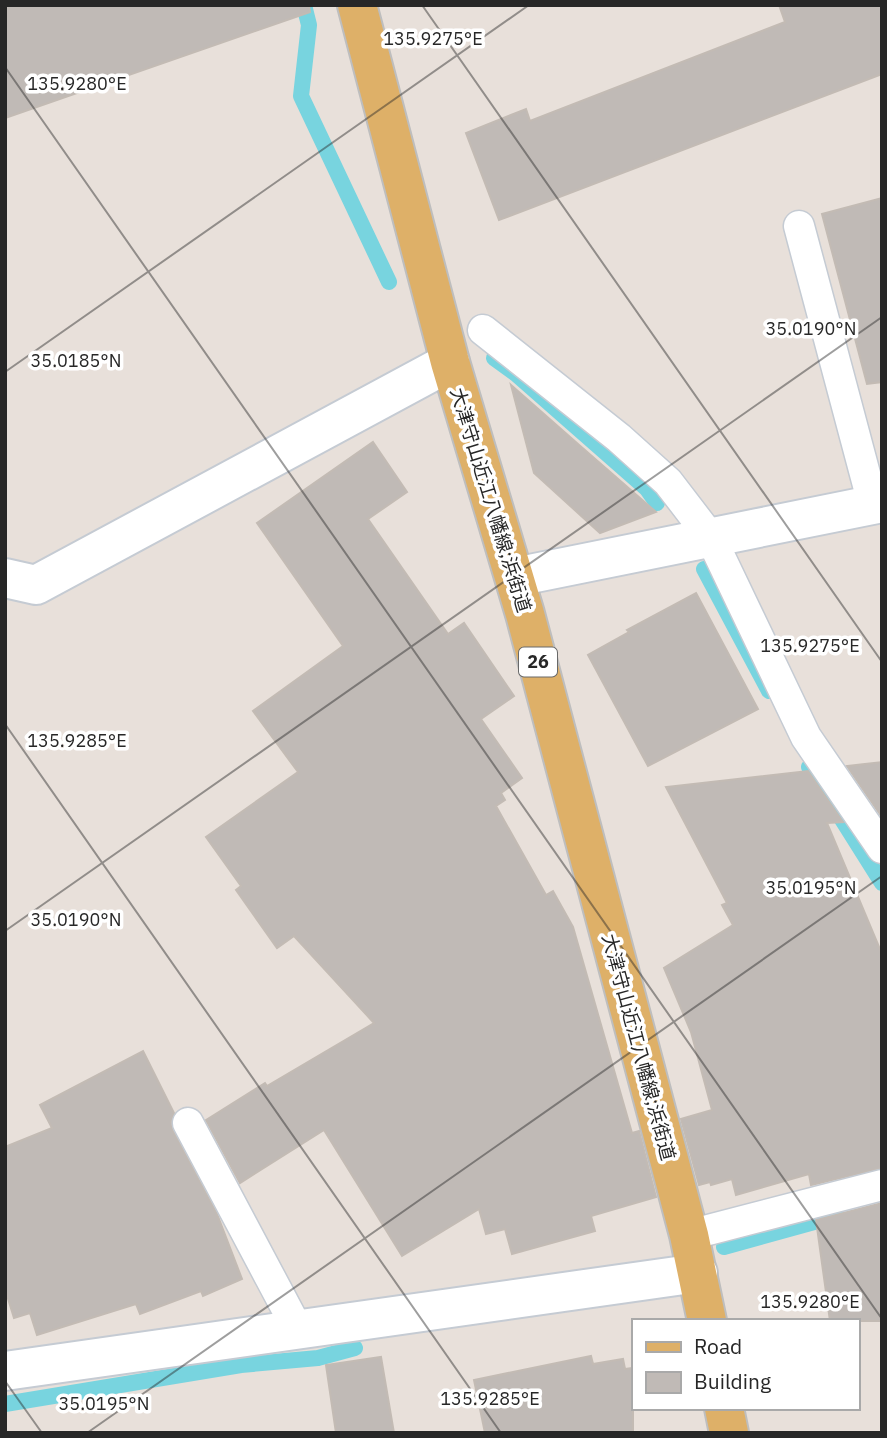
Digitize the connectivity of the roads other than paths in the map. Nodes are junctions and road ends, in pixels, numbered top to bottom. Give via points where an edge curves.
1 (357, 5) edge
2 (799, 226) dead end
3 (483, 330) dead end
4 (450, 362) junction
5 (878, 504) edge
6 (711, 538) junction
7 (515, 577) junction
8 (5, 578) edge
9 (882, 848) edge
10 (188, 1123) dead end
11 (882, 1185) edge
12 (689, 1235) junction
13 (698, 1273) junction
14 (707, 1319) edge
15 (298, 1330) junction
16 (5, 1371) edge
17 (724, 1410) edge
18 (729, 1433) edge

1 - 4 main road, 大津守山近江八幡線;浜街道 / 26
2 - 5 lane
3 - 6 lane via 659,473
4 - 7 main road, 大津守山近江八幡線;浜街道 / 26
4 - 8 street via 36,585
5 - 6 street
6 - 7 street
6 - 9 lane via 806,737
7 - 12 main road, 大津守山近江八幡線;浜街道 / 26
10 - 15 lane
11 - 12 lane
12 - 13 main road, 大津守山近江八幡線;浜街道 / 26
13 - 14 main road, 大津守山近江八幡線;浜街道 / 26
13 - 15 street
15 - 16 street
17 - 18 main road

